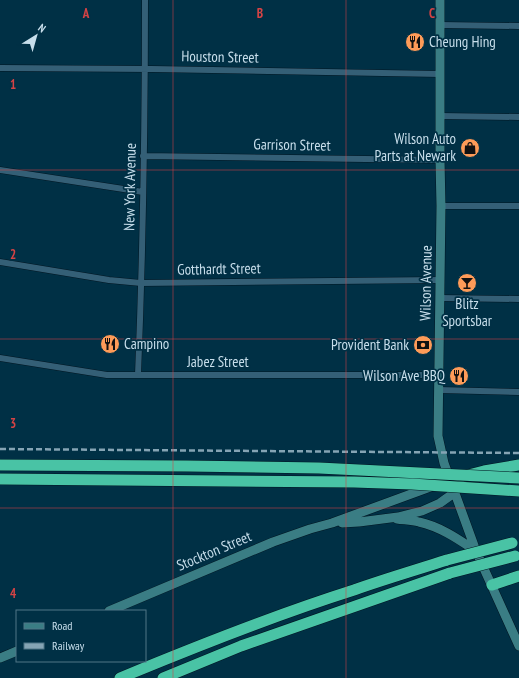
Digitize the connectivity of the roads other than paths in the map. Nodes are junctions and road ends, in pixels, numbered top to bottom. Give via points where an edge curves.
1 (145, 0) edge
2 (440, 0) edge
3 (440, 25) junction
4 (519, 26) edge
5 (0, 68) edge
6 (145, 69) junction
7 (440, 74) junction
8 (440, 116) junction
9 (519, 117) edge
10 (143, 156) junction
11 (440, 160) junction
12 (0, 170) edge
13 (143, 192) junction
14 (441, 206) junction
15 (519, 206) edge
16 (0, 262) edge
17 (440, 280) junction
18 (142, 283) junction
19 (440, 298) junction
20 (519, 299) edge
21 (0, 358) edge
22 (138, 375) junction
23 (438, 375) junction
24 (439, 390) junction
25 (519, 392) edge
26 (0, 464) edge
27 (519, 465) edge
28 (519, 478) edge
29 (0, 479) edge
30 (449, 480) junction
31 (519, 491) edge
32 (454, 493) junction
33 (388, 518) junction
34 (332, 523) junction
35 (515, 542) edge
36 (476, 551) junction
37 (517, 555) edge
38 (519, 576) edge
39 (492, 585) junction
40 (111, 610) edge
41 (519, 646) edge
42 (16, 651) edge
43 (0, 658) edge
44 (120, 678) edge
45 (163, 678) edge

1 - 6 street, New York Avenue
2 - 3 main road, Wilson Avenue
3 - 4 street
3 - 7 main road, Wilson Avenue
5 - 6 street, Houston Street
6 - 7 street, Houston Street
6 - 10 street, New York Avenue
7 - 8 main road, Wilson Avenue
8 - 9 street
8 - 11 main road, Wilson Avenue
10 - 11 street, Garrison Street
10 - 13 street, New York Avenue
11 - 14 main road, Wilson Avenue
12 - 13 street
13 - 18 street, New York Avenue
14 - 15 street
14 - 17 main road, Wilson Avenue
16 - 18 street, Gotthardt Street
17 - 18 street, Gotthardt Street
17 - 19 main road, Wilson Avenue
18 - 22 street, New York Avenue
19 - 20 street
19 - 23 main road, Wilson Avenue
21 - 22 street, Jabez Street via 107,375
22 - 23 street, Jabez Street
23 - 24 main road, Wilson Avenue
24 - 25 street
24 - 30 main road, Wilson Avenue via 438,436
26 - 28 highway, bridge via 319,468
27 - 30 highway
29 - 31 highway, bridge via 354,482
30 - 32 main road, Wilson Avenue
30 - 34 main road, Stockton Street
32 - 33 main road, Stockton Street via 422,511
32 - 36 main road, Wilson Avenue
33 - 34 main road, Stockton Street
33 - 36 main road via 420,522 440,529
34 - 40 main road, Stockton Street via 273,542
35 - 44 highway, bridge via 447,560 293,611
36 - 39 main road, Wilson Avenue
37 - 45 highway, bridge via 450,573 241,646
38 - 39 highway
39 - 41 main road, Wilson Avenue
42 - 43 main road

